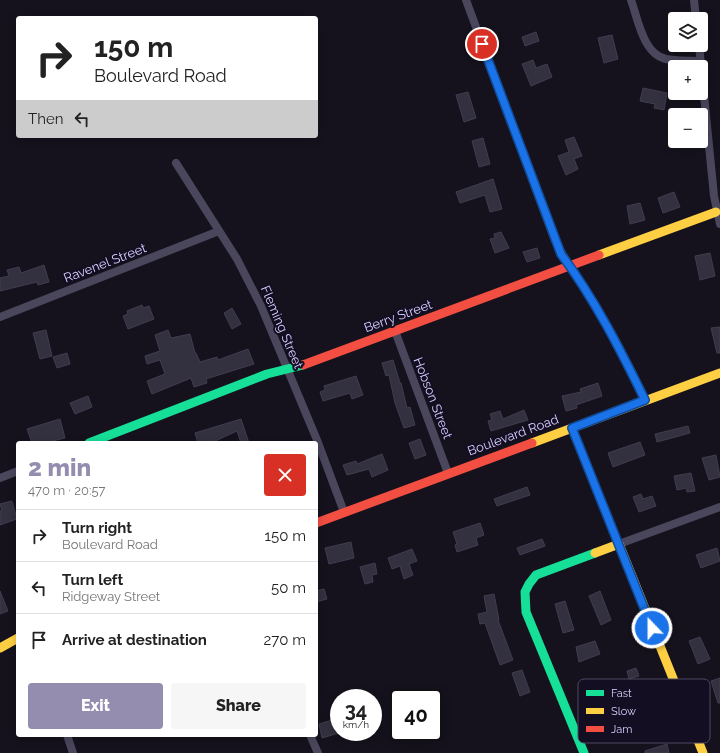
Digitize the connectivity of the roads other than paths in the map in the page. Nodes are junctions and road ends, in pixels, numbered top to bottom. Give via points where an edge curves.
1 (466, 0) edge
2 (631, 0) edge
3 (694, 0) edge
4 (695, 12) edge
5 (682, 60) edge
6 (704, 100) edge
7 (176, 163) dead end
8 (716, 212) junction
9 (720, 224) edge
10 (219, 231) junction
11 (570, 266) junction
12 (0, 317) edge
13 (395, 331) junction
14 (287, 369) junction
15 (720, 373) edge
16 (645, 400) junction
17 (572, 428) junction
18 (94, 441) edge
19 (317, 441) edge
20 (318, 443) edge
21 (16, 471) edge
22 (448, 473) junction
23 (0, 478) edge
24 (720, 507) edge
25 (344, 512) junction
26 (318, 522) edge
27 (619, 544) junction
28 (16, 639) edge
29 (0, 648) edge
30 (673, 679) edge
31 (68, 737) edge
32 (311, 737) edge
33 (578, 738) edge
34 (580, 743) edge
35 (699, 743) edge
36 (73, 753) edge
37 (318, 753) edge
38 (584, 753) edge
39 (703, 753) edge

1 - 11 street via 551,232 561,254
2 - 5 street via 651,50 665,59
3 - 4 street
6 - 8 street
7 - 10 street, Fleming Street
8 - 9 street
8 - 11 street, Berry Street
10 - 12 street, Ravenel Street
10 - 14 street, Fleming Street via 250,284
11 - 13 street, Berry Street
11 - 16 street via 622,351
13 - 14 street, Berry Street
13 - 22 street, Hobson Street
14 - 18 street, Berry Street via 267,374
14 - 19 street, Fleming Street
15 - 16 street, Boulevard Road
16 - 17 street, Boulevard Road
17 - 22 street, Boulevard Road
17 - 27 street
20 - 25 street, Fleming Street
21 - 23 street
22 - 25 street, Boulevard Road
24 - 27 street
25 - 26 street, Boulevard Road
27 - 30 street
27 - 33 street via 536,575 523,595 526,612
28 - 29 street
31 - 36 street
32 - 37 street
34 - 38 street
35 - 39 street

